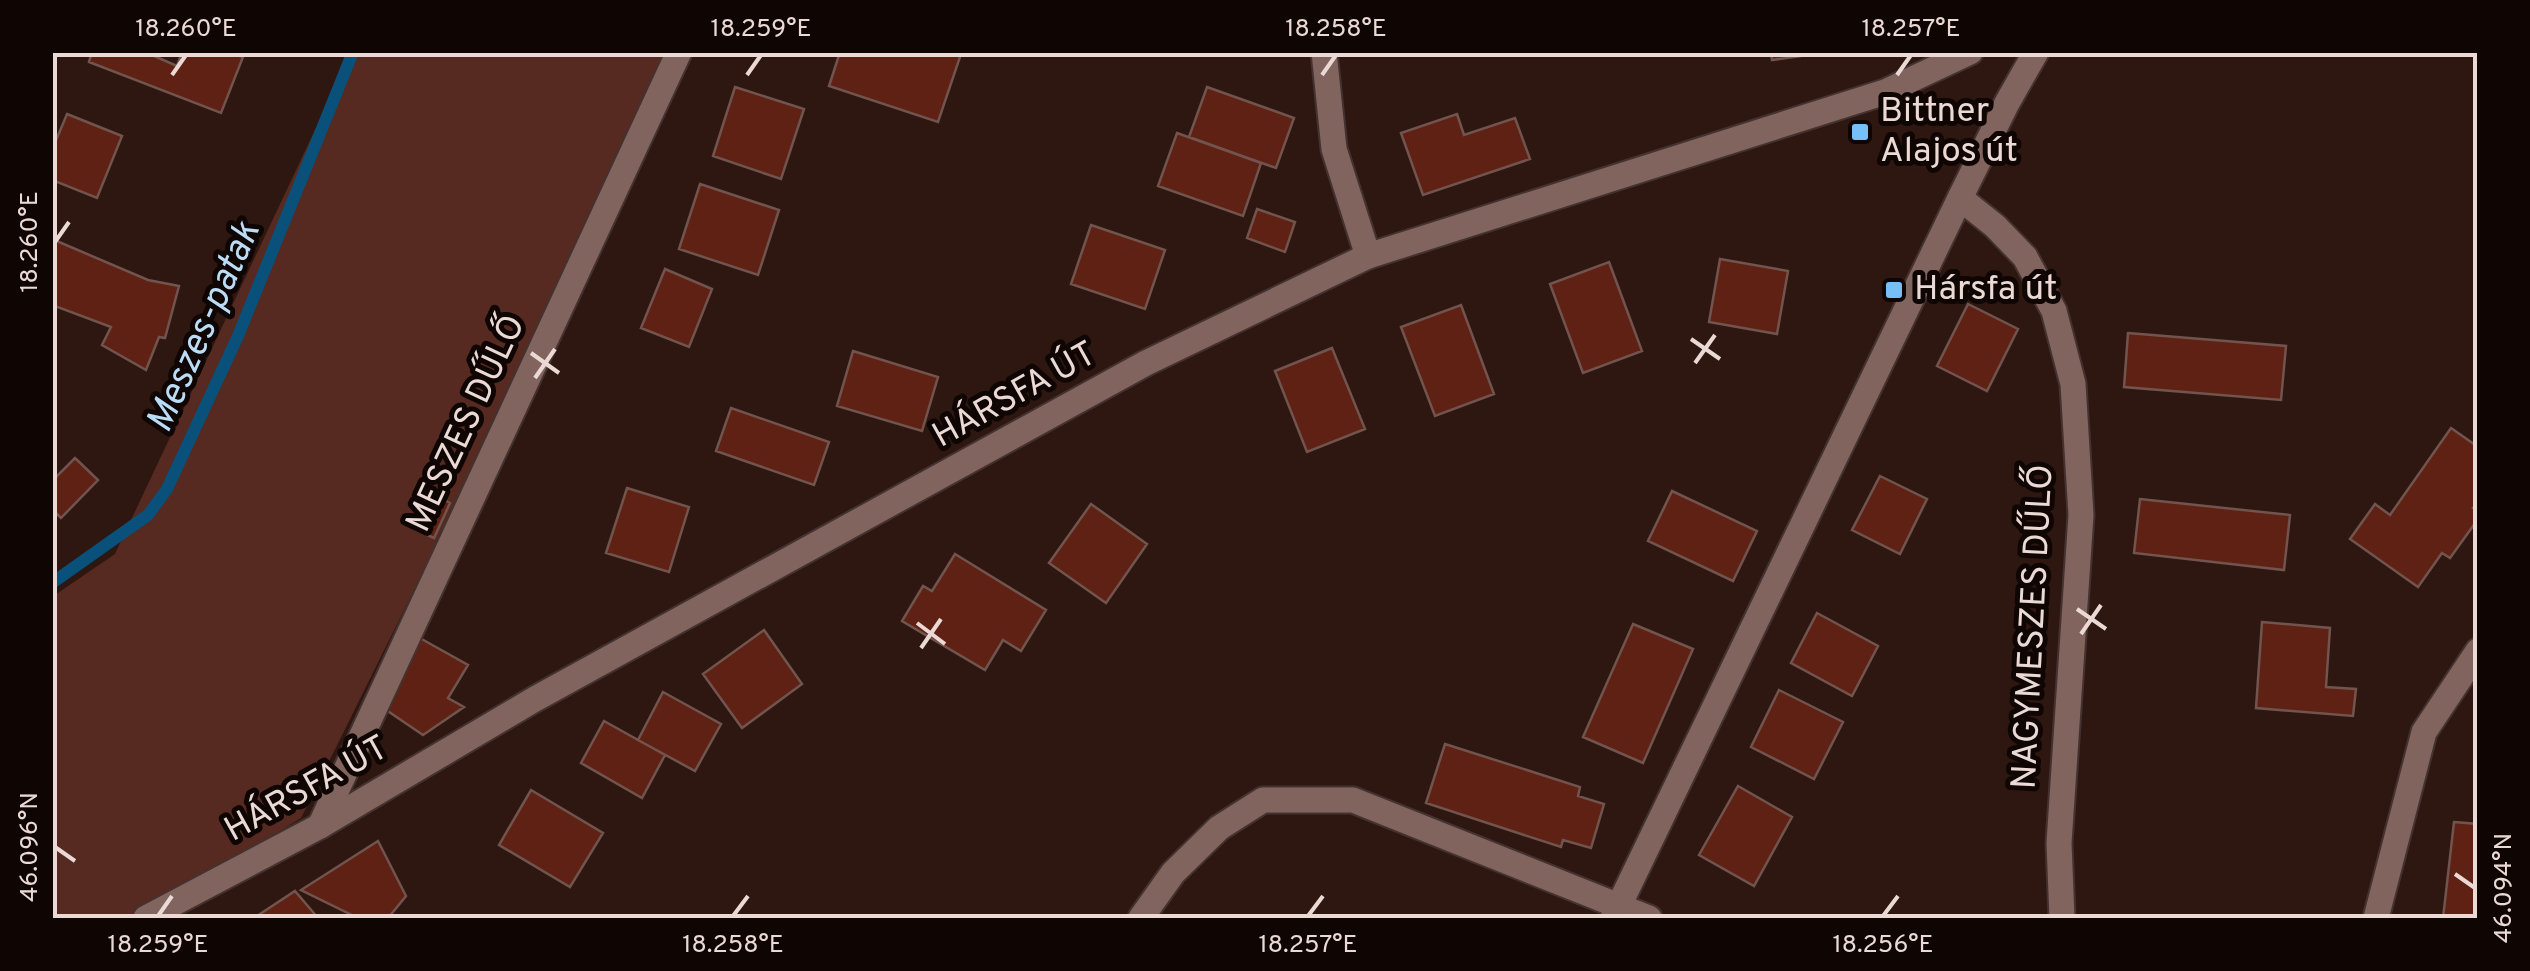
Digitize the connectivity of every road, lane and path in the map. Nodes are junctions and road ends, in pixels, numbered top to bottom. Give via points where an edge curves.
1 (679, 52) edge
2 (1324, 52) edge
3 (1970, 52) edge
4 (2036, 52) edge
5 (1960, 198) junction
6 (1368, 256) junction
7 (2478, 651) edge
8 (320, 826) junction
9 (1615, 913) edge
10 (146, 918) edge
11 (1140, 918) edge
12 (1649, 918) edge
13 (2062, 918) edge
14 (2376, 918) edge

1 - 8 street, MESZES DŰLŐ
2 - 6 street via 1334,148
3 - 6 street, HÁRSFA ÚT via 1885,92
4 - 5 street
5 - 9 street
5 - 13 street, NAGYMESZES DŰLŐ via 2025,257 2054,311 2072,384 2082,515 2059,843
6 - 8 street, HÁRSFA ÚT via 1146,363
7 - 14 street via 2424,732
8 - 10 street, HÁRSFA ÚT
9 - 11 street via 1353,800 1264,800 1173,872
9 - 12 street

